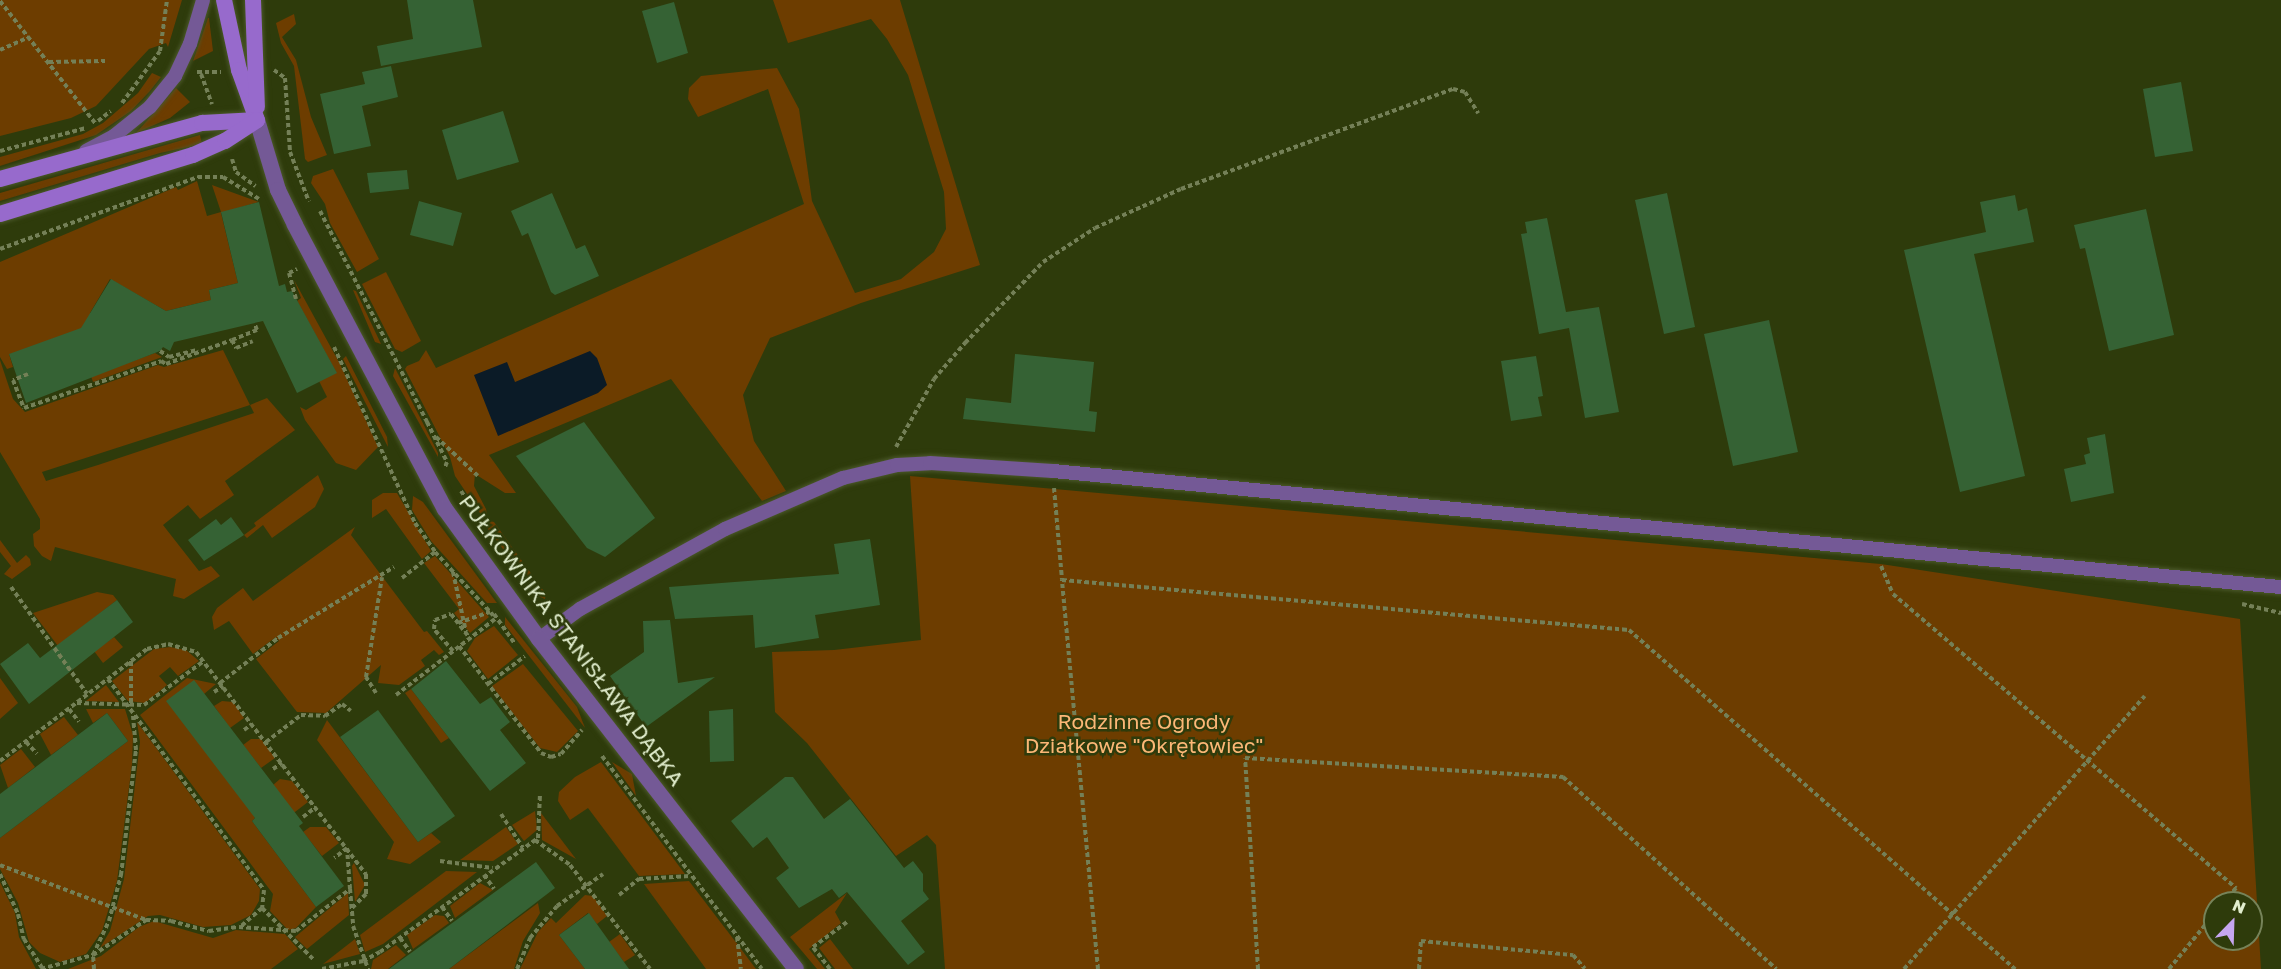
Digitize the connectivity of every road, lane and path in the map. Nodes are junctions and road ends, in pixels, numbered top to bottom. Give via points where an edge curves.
1 (167, 0) edge
2 (203, 0) edge
3 (224, 0) edge
4 (253, 0) edge
5 (0, 1) edge
6 (29, 37) junction
7 (0, 50) edge
8 (105, 61) dead end
9 (48, 62) junction
10 (1478, 112) dead end
11 (257, 120) junction
12 (95, 123) junction
13 (0, 151) edge
14 (77, 156) junction
15 (223, 177) dead end
16 (0, 179) edge
17 (320, 211) dead end
18 (0, 214) edge
19 (0, 249) edge
20 (297, 269) dead end
21 (296, 299) dead end
22 (255, 325) dead end
23 (232, 340) junction
24 (253, 341) dead end
25 (198, 350) junction
26 (160, 351) dead end
27 (28, 374) dead end
28 (349, 377) dead end
29 (433, 434) junction
30 (897, 465) junction
31 (1053, 471) junction
32 (477, 476) dead end
33 (451, 477) dead end
34 (458, 487) dead end
35 (478, 516) dead end
36 (1880, 547) junction
37 (435, 552) junction
38 (394, 567) dead end
39 (453, 571) junction
40 (382, 576) junction
41 (402, 578) dead end
42 (1062, 580) junction
43 (2281, 586) edge
44 (11, 587) dead end
45 (493, 615) junction
46 (465, 620) junction
47 (458, 623) junction
48 (466, 633) junction
49 (470, 638) junction
50 (539, 639) junction
51 (459, 646) junction
52 (453, 651) junction
53 (525, 656) dead end
54 (131, 661) junction
55 (204, 661) junction
56 (108, 679) junction
57 (222, 684) junction
58 (488, 684) junction
59 (214, 692) dead end
60 (376, 693) dead end
61 (87, 694) junction
62 (396, 695) dead end
63 (2145, 696) dead end
64 (76, 703) junction
65 (131, 707) junction
66 (69, 709) junction
67 (351, 711) dead end
68 (79, 722) dead end
69 (252, 724) junction
70 (244, 730) dead end
71 (582, 730) dead end
72 (26, 742) junction
73 (266, 742) junction
74 (594, 746) dead end
75 (36, 754) dead end
76 (0, 761) edge
77 (2087, 761) junction
78 (282, 763) junction
79 (273, 769) dead end
80 (540, 794) dead end
81 (316, 807) junction
82 (501, 814) dead end
83 (303, 817) dead end
84 (535, 840) junction
85 (347, 848) junction
86 (523, 848) junction
87 (334, 858) dead end
88 (440, 861) dead end
89 (0, 865) edge
90 (493, 868) junction
91 (0, 874) edge
92 (603, 874) dead end
93 (484, 875) junction
94 (691, 876) junction
95 (587, 885) junction
96 (350, 889) junction
97 (494, 889) dead end
98 (2233, 891) edge
99 (619, 895) dead end
100 (442, 907) junction
101 (114, 908) junction
102 (262, 908) junction
103 (351, 909) junction
104 (1953, 916) junction
105 (146, 920) junction
106 (452, 921) dead end
107 (614, 922) junction
108 (847, 922) dead end
109 (608, 926) dead end
110 (239, 927) junction
111 (2203, 928) edge
112 (286, 932) junction
113 (737, 936) junction
114 (400, 938) junction
115 (410, 951) dead end
116 (93, 955) junction
117 (313, 959) dead end
118 (642, 959) junction
119 (363, 962) junction
120 (637, 964) dead end
121 (42, 969) edge
122 (94, 969) edge
123 (322, 969) edge
124 (368, 969) edge
125 (517, 969) edge
126 (650, 969) edge
127 (741, 969) edge
128 (762, 969) edge
129 (796, 969) edge
130 (830, 969) edge
131 (1098, 969) edge
132 (1258, 969) edge
133 (1419, 969) edge
134 (1585, 969) edge
135 (1776, 969) edge
136 (1904, 969) edge
137 (2014, 969) edge
138 (2169, 969) edge

1 - 12 path via 160,51 134,90
2 - 14 lane via 181,63 150,107 114,136
3 - 11 main road, PUŁKOWNIKA STANISŁAWA DĄBKA via 239,70
4 - 11 main road, PUŁKOWNIKA STANISŁAWA DĄBKA
5 - 6 path
6 - 7 path
6 - 9 path
8 - 9 path
9 - 12 path
10 - 30 path via 1469,96 1454,89 1181,189 1095,228 1043,262 934,379 896,444
11 - 14 main road via 202,123
11 - 18 main road via 225,141 193,155
11 - 50 street, PUŁKOWNIKA STANISŁAWA DĄBKA via 278,190 416,459 445,509
12 - 13 path
14 - 16 main road
15 - 19 path via 175,184
17 - 29 path
20 - 21 path via 289,273
22 - 23 path via 257,330
23 - 24 path via 236,348
23 - 25 path
25 - 26 path via 169,357
25 - 27 path via 197,355 166,364 161,361 24,408 13,380
28 - 37 path via 415,523
29 - 32 path
29 - 33 path
30 - 31 lane via 930,463
30 - 50 lane via 843,478 725,529 580,609
31 - 36 lane
31 - 42 path
34 - 35 path
36 - 43 lane
36 - 77 path via 1882,572 1893,594
37 - 39 path
37 - 41 path
38 - 40 path
39 - 45 path
39 - 46 path
40 - 57 path via 278,638
40 - 60 path via 366,677
42 - 104 path via 1629,630
42 - 131 path
44 - 61 path
45 - 46 path
45 - 49 path
46 - 47 path
46 - 48 path
47 - 48 path
47 - 52 path via 451,614 435,620 434,629
48 - 49 path
49 - 51 path
50 - 129 street, PUŁKOWNIKA STANISŁAWA DĄBKA
51 - 52 path
51 - 58 path
52 - 62 path
53 - 58 path
54 - 55 path via 147,649 168,644 196,652
54 - 56 path
54 - 65 path
55 - 57 path
55 - 65 path via 144,705
56 - 61 path
56 - 65 path
57 - 59 path
57 - 69 path
58 - 71 path via 541,753 551,757 561,754
61 - 64 path
63 - 77 path
64 - 65 path
64 - 66 path
65 - 101 path via 136,750
65 - 102 path via 264,890
66 - 68 path
66 - 72 path
67 - 73 path via 342,704 325,716 302,715
69 - 70 path
69 - 73 path
72 - 75 path
72 - 76 path
73 - 78 path
74 - 94 path
77 - 98 path via 2236,888
77 - 104 path
78 - 79 path
78 - 81 path
80 - 84 path
81 - 83 path
81 - 85 path
82 - 86 path
84 - 86 path
84 - 95 path via 570,865
85 - 87 path
85 - 96 path
85 - 103 path via 366,874 368,886 362,900
86 - 90 path
88 - 90 path
89 - 101 path
90 - 93 path
91 - 121 path via 15,905 24,939
92 - 95 path
93 - 97 path
93 - 100 path
94 - 99 path via 639,879
94 - 113 path
95 - 107 path
95 - 125 path via 557,906 530,938
96 - 103 path
96 - 112 path via 296,931
100 - 106 path
100 - 114 path
101 - 105 path
101 - 116 path
102 - 110 path
102 - 112 path
103 - 119 path
104 - 136 path
104 - 137 path
105 - 110 path via 171,921 209,931
105 - 116 path
107 - 109 path
107 - 118 path
108 - 130 path via 813,947
110 - 112 path
111 - 138 path
112 - 117 path
113 - 127 path
113 - 128 path
114 - 115 path
114 - 119 path
116 - 121 path
116 - 122 path
118 - 120 path
118 - 126 path
119 - 123 path
119 - 124 path
132 - 135 path via 1245,758 1563,777
133 - 134 path via 1421,941 1573,955

